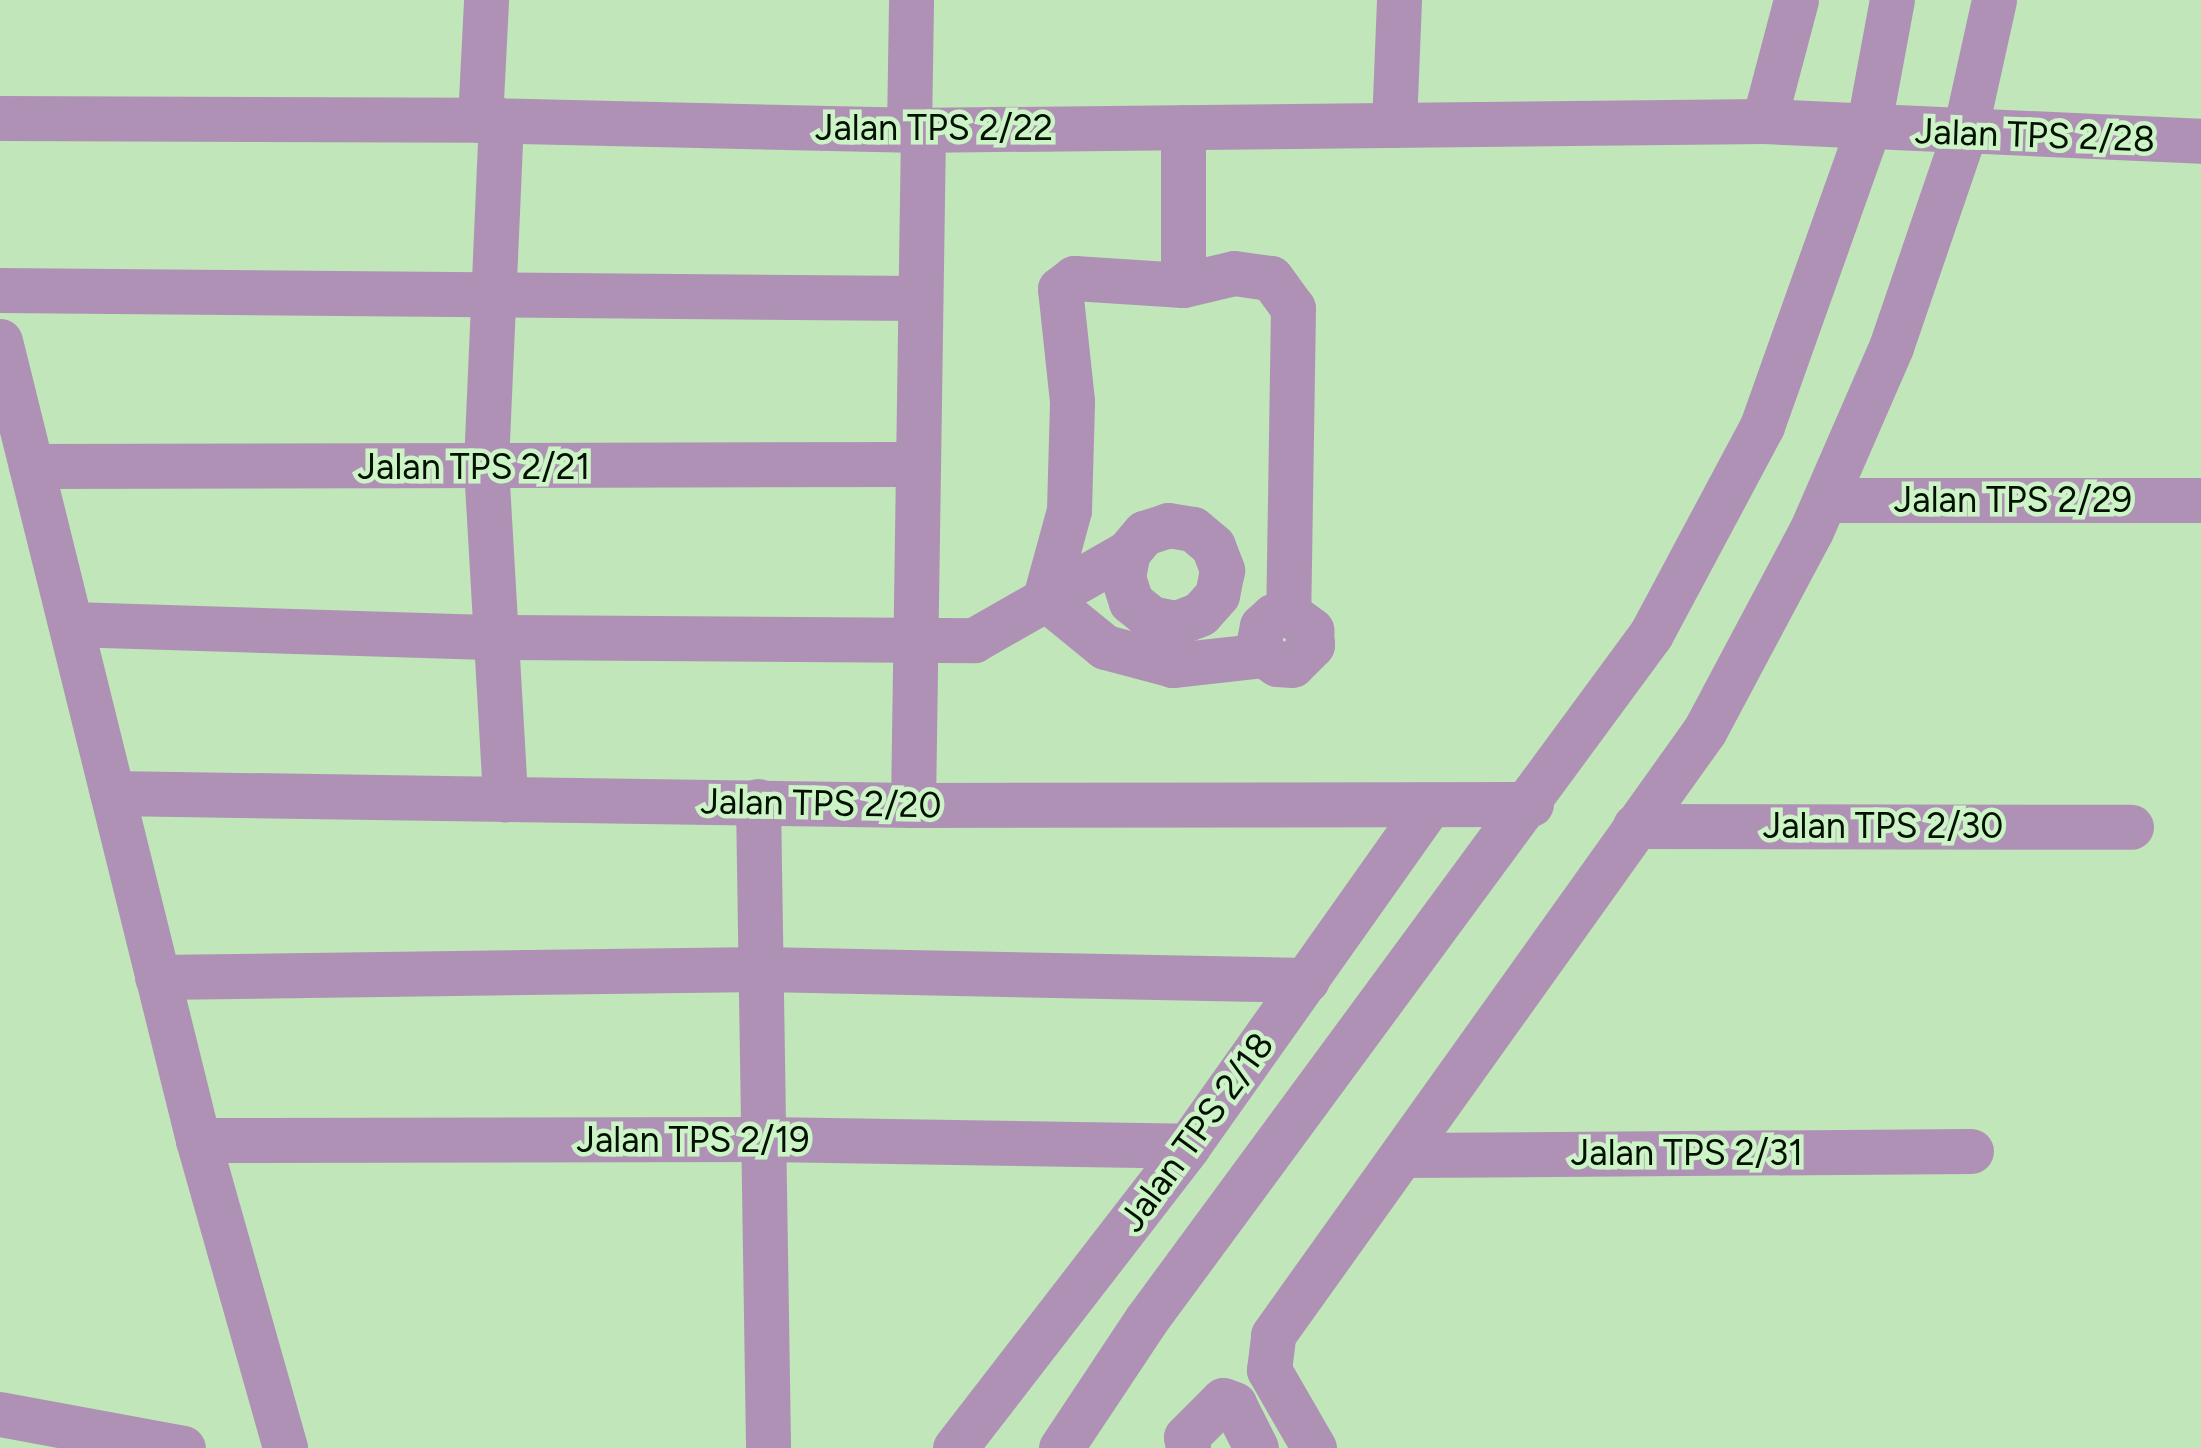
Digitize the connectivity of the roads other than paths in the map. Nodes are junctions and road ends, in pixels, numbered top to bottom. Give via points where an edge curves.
1 (486, 0) edge
2 (911, 0) edge
3 (1399, 0) edge
4 (1796, 0) edge
5 (1892, 0) edge
6 (1994, 0) edge
7 (0, 118) edge
8 (490, 120) junction
9 (1764, 121) junction
10 (1394, 125) junction
11 (1184, 127) junction
12 (915, 129) junction
13 (1868, 129) junction
14 (1965, 131) junction
15 (2201, 141) edge
16 (1183, 285) junction
17 (0, 290) edge
18 (494, 292) junction
19 (920, 298) junction
20 (0, 341) edge
21 (918, 464) junction
22 (31, 466) junction
23 (486, 466) junction
24 (1825, 500) junction
25 (2201, 500) edge
26 (1128, 552) dead end
27 (1045, 598) junction
28 (71, 624) junction
29 (496, 637) junction
30 (915, 640) junction
31 (112, 793) junction
32 (506, 799) junction
33 (758, 801) junction
34 (1531, 804) junction
35 (913, 805) junction
36 (1426, 808) junction
37 (1635, 826) junction
38 (2132, 826) dead end
39 (762, 969) junction
40 (158, 976) junction
41 (1307, 980) junction
42 (766, 1139) junction
43 (198, 1140) junction
44 (1188, 1146) junction
45 (1971, 1151) dead end
46 (1402, 1155) junction
47 (0, 1414) edge
48 (1304, 1445) edge
49 (184, 1448) edge
50 (285, 1448) edge
51 (768, 1448) edge
52 (955, 1448) edge
53 (1061, 1448) edge
54 (1188, 1448) edge
55 (1256, 1448) edge

1 - 8 street
2 - 12 street
3 - 10 street
4 - 9 street
5 - 13 street
6 - 14 street
7 - 8 street, Jalan TPS 2/22
8 - 12 street, Jalan TPS 2/22
8 - 18 street
9 - 10 street, Jalan TPS 2/22
9 - 13 street, Jalan TPS 2/22
10 - 11 street, Jalan TPS 2/22
11 - 12 street, Jalan TPS 2/22
11 - 16 street
12 - 19 street
13 - 14 street, Jalan TPS 2/28
13 - 34 street via 1762,426 1651,634
14 - 15 street, Jalan TPS 2/28
14 - 24 street via 1891,347
16 - 27 street via 1073,278 1060,289 1072,400 1069,510
16 - 27 street via 1234,273 1271,278 1293,308 1288,613 1262,626 1264,655 1173,665 1105,647
17 - 18 street
18 - 19 street
18 - 23 street
19 - 21 street
20 - 22 street
21 - 23 street, Jalan TPS 2/21
21 - 30 street
22 - 23 street, Jalan TPS 2/21
22 - 28 street
23 - 29 street
24 - 25 street, Jalan TPS 2/29
24 - 37 street via 1705,730
26 - 27 street
27 - 30 street via 974,640
28 - 29 street
28 - 31 street
29 - 30 street
29 - 32 street
30 - 35 street
31 - 32 street, Jalan TPS 2/20
31 - 40 street
32 - 33 street, Jalan TPS 2/20
33 - 35 street, Jalan TPS 2/20
33 - 39 street
34 - 36 street, Jalan TPS 2/20
34 - 53 street via 1146,1320
35 - 36 street, Jalan TPS 2/20
36 - 41 street, Jalan TPS 2/18
37 - 38 street, Jalan TPS 2/30
37 - 46 street
39 - 40 street
39 - 41 street
39 - 42 street
40 - 43 street
41 - 44 street, Jalan TPS 2/18
42 - 43 street, Jalan TPS 2/19
42 - 44 street, Jalan TPS 2/19
42 - 51 street
43 - 50 street
44 - 52 street, Jalan TPS 2/18
45 - 46 street, Jalan TPS 2/31
46 - 48 street via 1273,1335 1269,1370
47 - 49 street
54 - 55 street via 1186,1437 1223,1400 1234,1404

